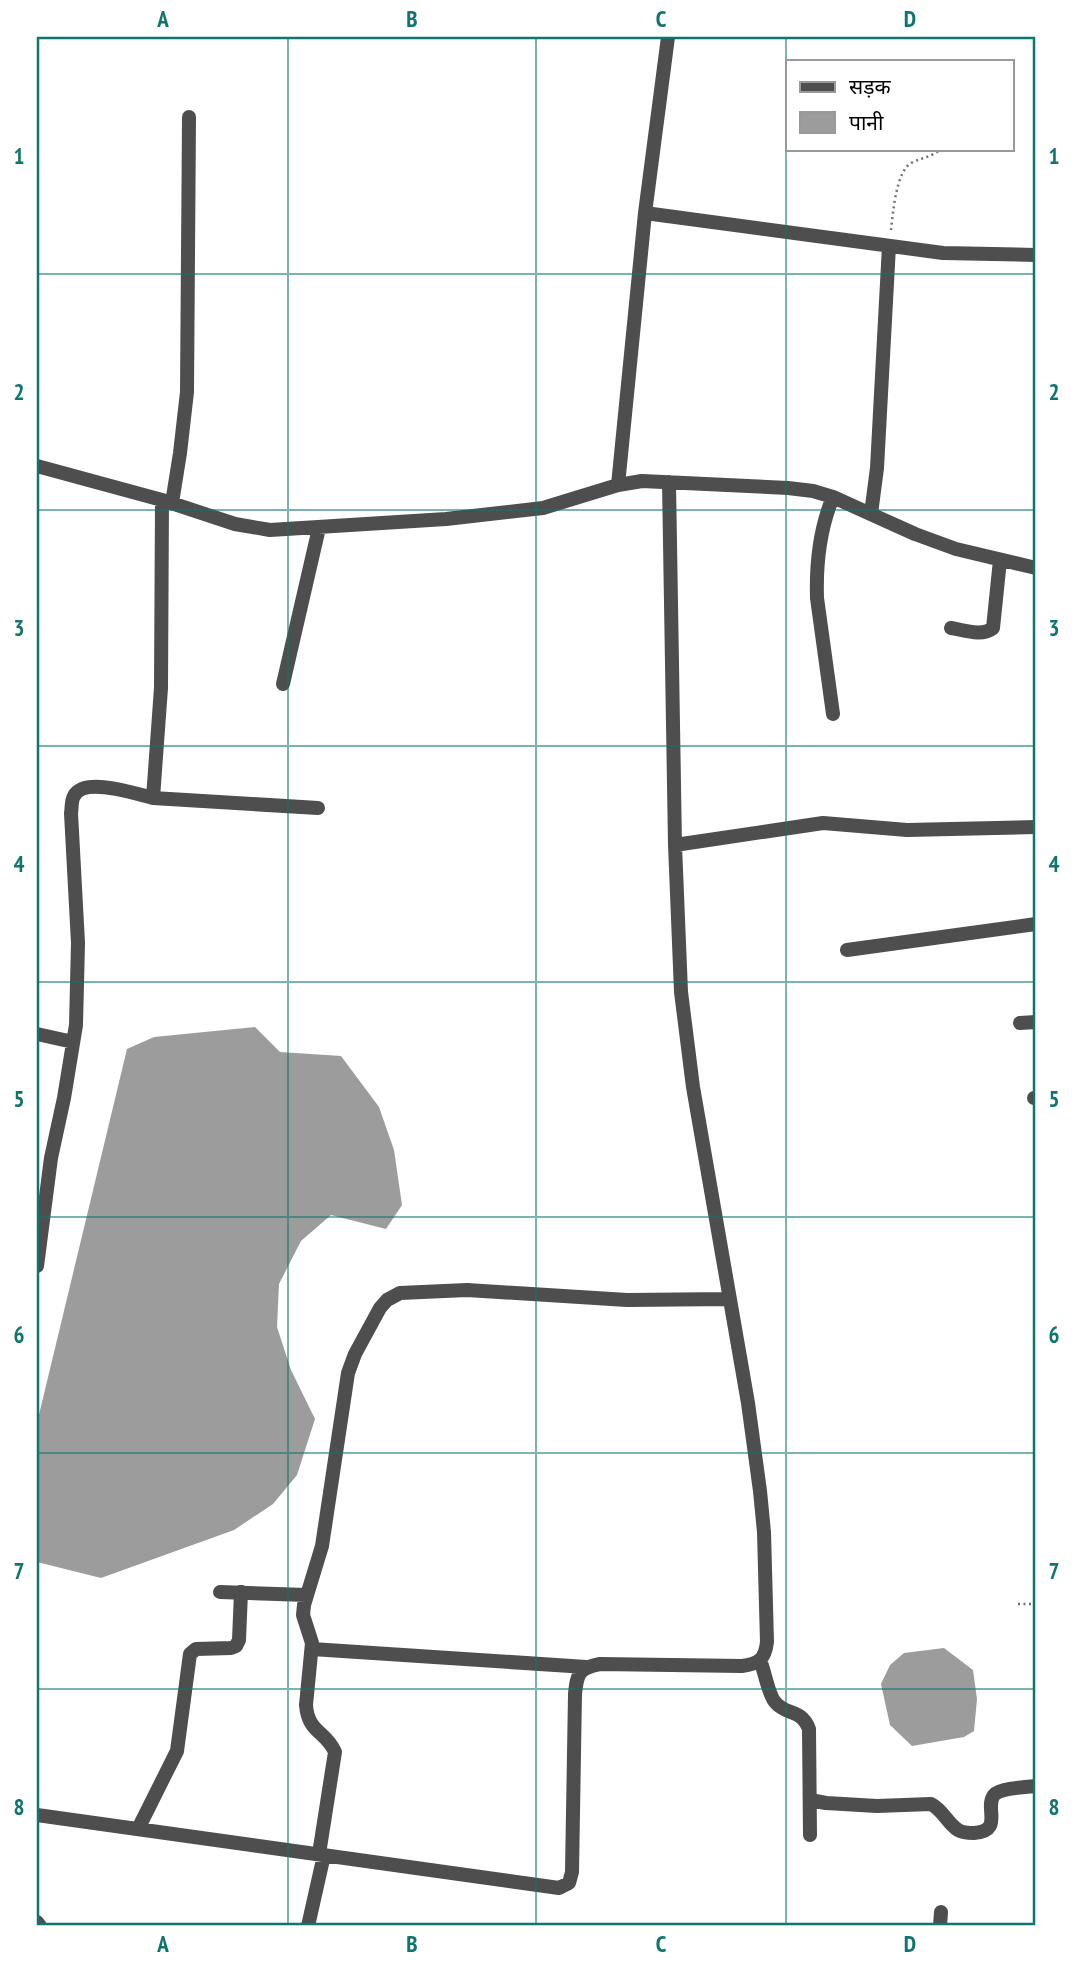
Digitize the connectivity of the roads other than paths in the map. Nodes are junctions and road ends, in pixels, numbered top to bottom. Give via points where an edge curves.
1 (668, 37) edge
2 (188, 117) dead end
3 (645, 213) junction
4 (889, 246) junction
5 (1036, 255) edge
6 (37, 466) edge
7 (669, 482) junction
8 (618, 485) junction
9 (833, 498) junction
10 (167, 501) junction
11 (871, 514) junction
12 (320, 528) junction
13 (1000, 560) junction
14 (1036, 569) edge
15 (951, 628) dead end
16 (284, 684) dead end
17 (833, 714) dead end
18 (153, 798) junction
19 (318, 808) dead end
20 (1036, 827) edge
21 (675, 845) junction
22 (1036, 924) edge
23 (846, 950) dead end
24 (1036, 1022) edge
25 (1020, 1023) dead end
26 (37, 1034) edge
27 (73, 1042) junction
28 (37, 1266) edge
29 (730, 1298) junction
30 (220, 1592) dead end
31 (241, 1592) junction
32 (307, 1595) junction
33 (312, 1649) junction
34 (760, 1660) junction
35 (586, 1667) junction
36 (1036, 1786) edge
37 (810, 1800) junction
38 (37, 1815) edge
39 (138, 1829) junction
40 (810, 1835) dead end
41 (322, 1855) junction
42 (308, 1926) edge

1 - 3 street
2 - 10 street via 187,392 180,453
3 - 4 street
3 - 8 street
4 - 5 street via 943,253
4 - 11 street
6 - 10 street
7 - 8 street
7 - 9 street via 788,488
7 - 21 street
8 - 12 street via 543,508
9 - 11 street
9 - 17 street via 824,522 816,579
10 - 12 street via 235,524 270,530
10 - 18 street
11 - 13 street via 956,549
12 - 16 street
13 - 14 street
13 - 15 street via 993,628 984,633
18 - 19 street
18 - 27 street via 89,786 72,799 78,989
20 - 21 street via 907,830 823,823
21 - 29 street via 687,1046
22 - 23 street
24 - 25 street
26 - 27 street
27 - 28 street
29 - 32 street via 627,1300 467,1290 409,1291 393,1296 380,1308 348,1373 322,1545
29 - 34 street via 764,1532 767,1642
30 - 31 street
31 - 32 street
31 - 39 street via 236,1646 200,1648 190,1654 177,1751
32 - 33 street via 303,1615
33 - 35 street
33 - 41 street via 306,1713 311,1725 332,1745 335,1756
34 - 35 street via 742,1667
34 - 37 street via 776,1704 805,1720
35 - 41 street via 578,1675 575,1694 572,1871 565,1886 552,1888
36 - 37 street via 994,1794 991,1824 978,1833 958,1830 931,1804 877,1806
37 - 40 street
38 - 39 street
39 - 41 street
41 - 42 street

